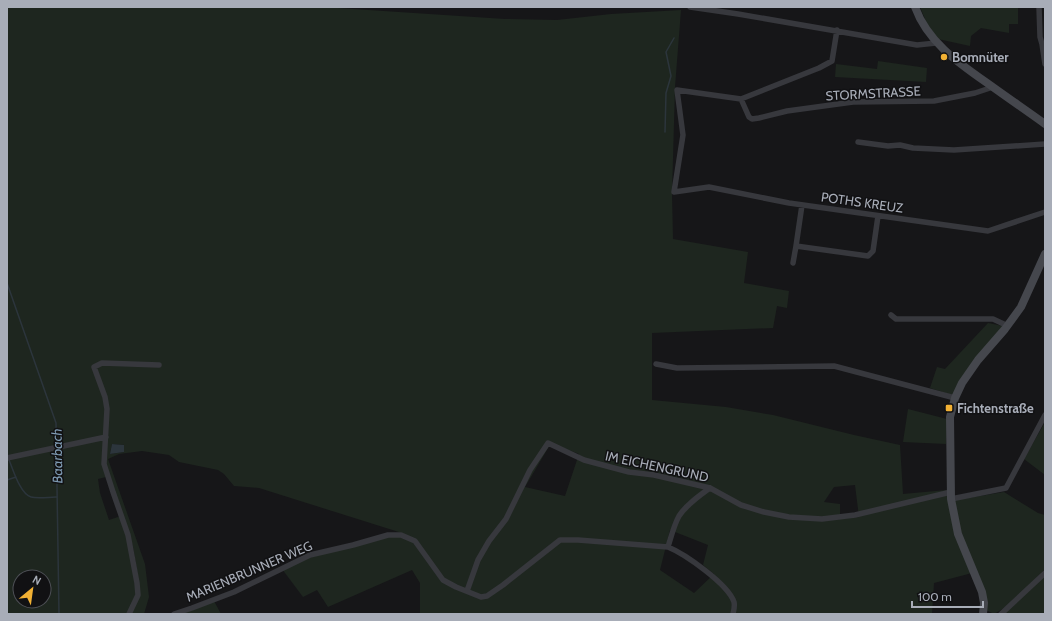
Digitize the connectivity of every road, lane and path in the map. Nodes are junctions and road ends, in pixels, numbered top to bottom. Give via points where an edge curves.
1 (690, 7) edge
2 (915, 7) edge
3 (1039, 7) edge
4 (837, 30) junction
5 (936, 43) junction
6 (1043, 44) edge
7 (1045, 64) edge
8 (993, 88) junction
9 (741, 99) junction
10 (1045, 124) edge
11 (858, 142) dead end
12 (1045, 144) edge
13 (802, 205) junction
14 (1045, 212) edge
15 (878, 216) junction
16 (796, 246) junction
17 (1045, 254) edge
18 (793, 263) dead end
19 (891, 315) dead end
20 (1008, 326) junction
21 (656, 364) dead end
22 (158, 365) dead end
23 (955, 398) junction
24 (1045, 415) edge
25 (106, 437) junction
26 (9, 457) edge
27 (710, 488) junction
28 (951, 496) junction
29 (668, 547) junction
30 (1045, 573) edge
31 (467, 591) junction
32 (129, 614) edge
33 (174, 614) edge
34 (733, 614) edge
35 (983, 614) edge
36 (1000, 614) edge

1 - 4 street
2 - 5 street
3 - 6 street via 1040,37
4 - 5 street via 917,45
4 - 9 street via 832,61
5 - 8 street
6 - 7 street
8 - 9 street, STORMSTRASSE via 934,101 853,102 787,111 752,119
8 - 10 street
9 - 13 street, POTHS KREUZ via 677,90 683,135 674,192 709,187
11 - 12 street via 954,150
13 - 15 street, POTHS KREUZ
13 - 16 street
14 - 15 street, POTHS KREUZ via 988,231
15 - 16 street via 873,251 868,256
16 - 18 street
17 - 20 street via 1022,307
19 - 20 street via 896,319 993,319
20 - 23 street via 967,375
21 - 23 street via 677,368 834,366
22 - 25 street via 102,363 94,367 105,397
23 - 28 street via 949,424
24 - 28 street, IM EICHENGRUND via 1006,488
25 - 26 street
25 - 32 street via 104,464 128,535 137,583 138,595
27 - 28 street, IM EICHENGRUND via 741,505 764,512 822,519
27 - 29 street via 697,497 680,515
27 - 31 street, IM EICHENGRUND via 584,460 548,443 530,470 506,519 478,560
28 - 35 street via 958,534 982,592
29 - 31 street, MARIENBRUNNER WEG via 560,540 487,596 481,597
29 - 34 street, MARIENBRUNNER WEG via 712,576 734,601
30 - 36 street
31 - 33 street, MARIENBRUNNER WEG via 443,580 416,542 401,535 388,535 310,555 234,592

